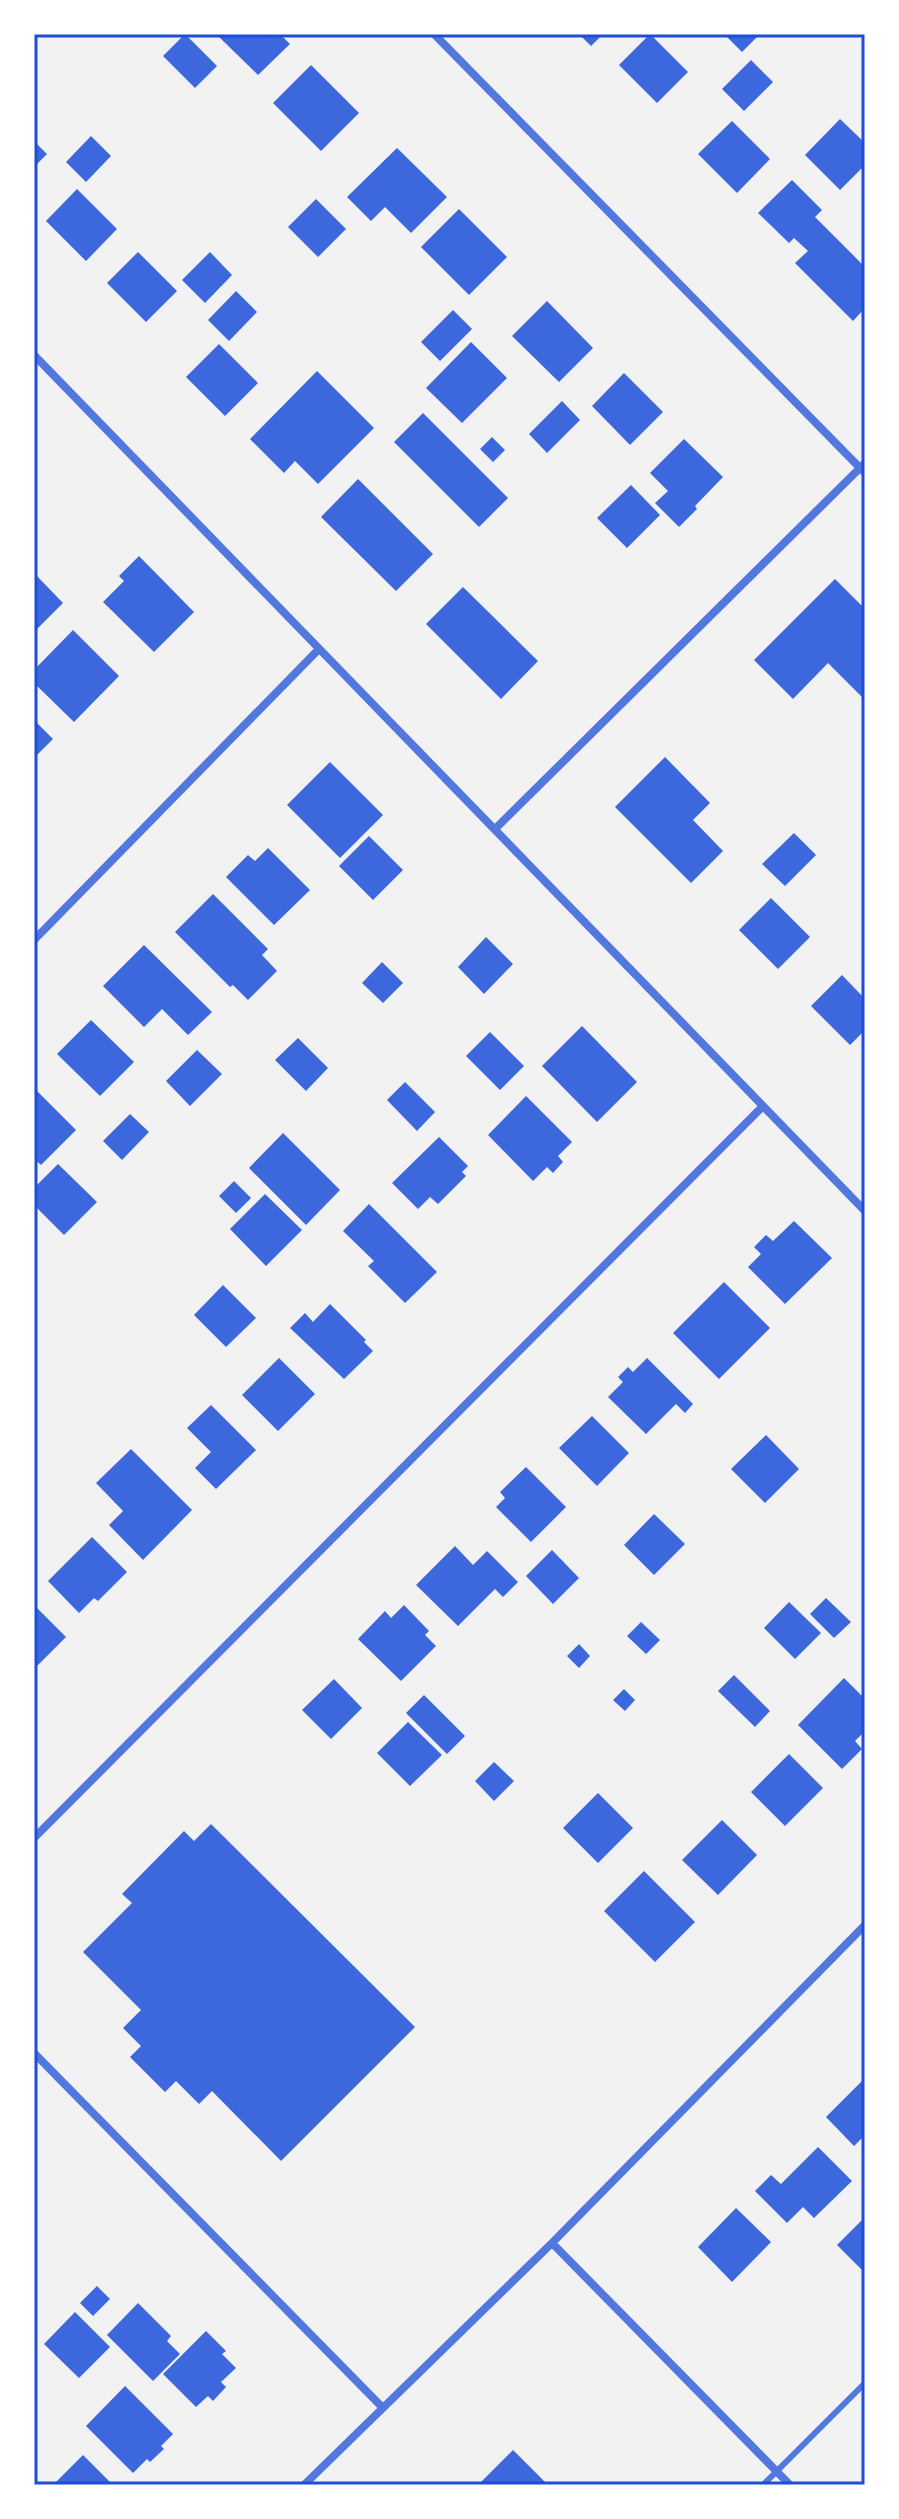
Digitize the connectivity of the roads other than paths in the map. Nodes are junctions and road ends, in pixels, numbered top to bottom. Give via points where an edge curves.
1 (434, 34) edge
2 (34, 355) edge
3 (863, 468) edge
4 (318, 650) junction
5 (496, 828) junction
6 (34, 940) edge
7 (762, 1107) junction
8 (865, 1211) edge
9 (34, 1838) edge
10 (865, 1925) edge
11 (34, 2053) edge
12 (552, 2243) junction
13 (865, 2383) edge
14 (382, 2407) junction
15 (777, 2471) junction
16 (304, 2485) edge
17 (763, 2485) edge
18 (790, 2485) edge

1 - 3 street
2 - 4 street
3 - 5 street
4 - 5 street
4 - 6 street
5 - 7 street
7 - 8 street
7 - 9 street
10 - 12 street
11 - 14 street
12 - 14 street
12 - 15 street
13 - 15 lane
14 - 16 street
15 - 17 lane
15 - 18 street

